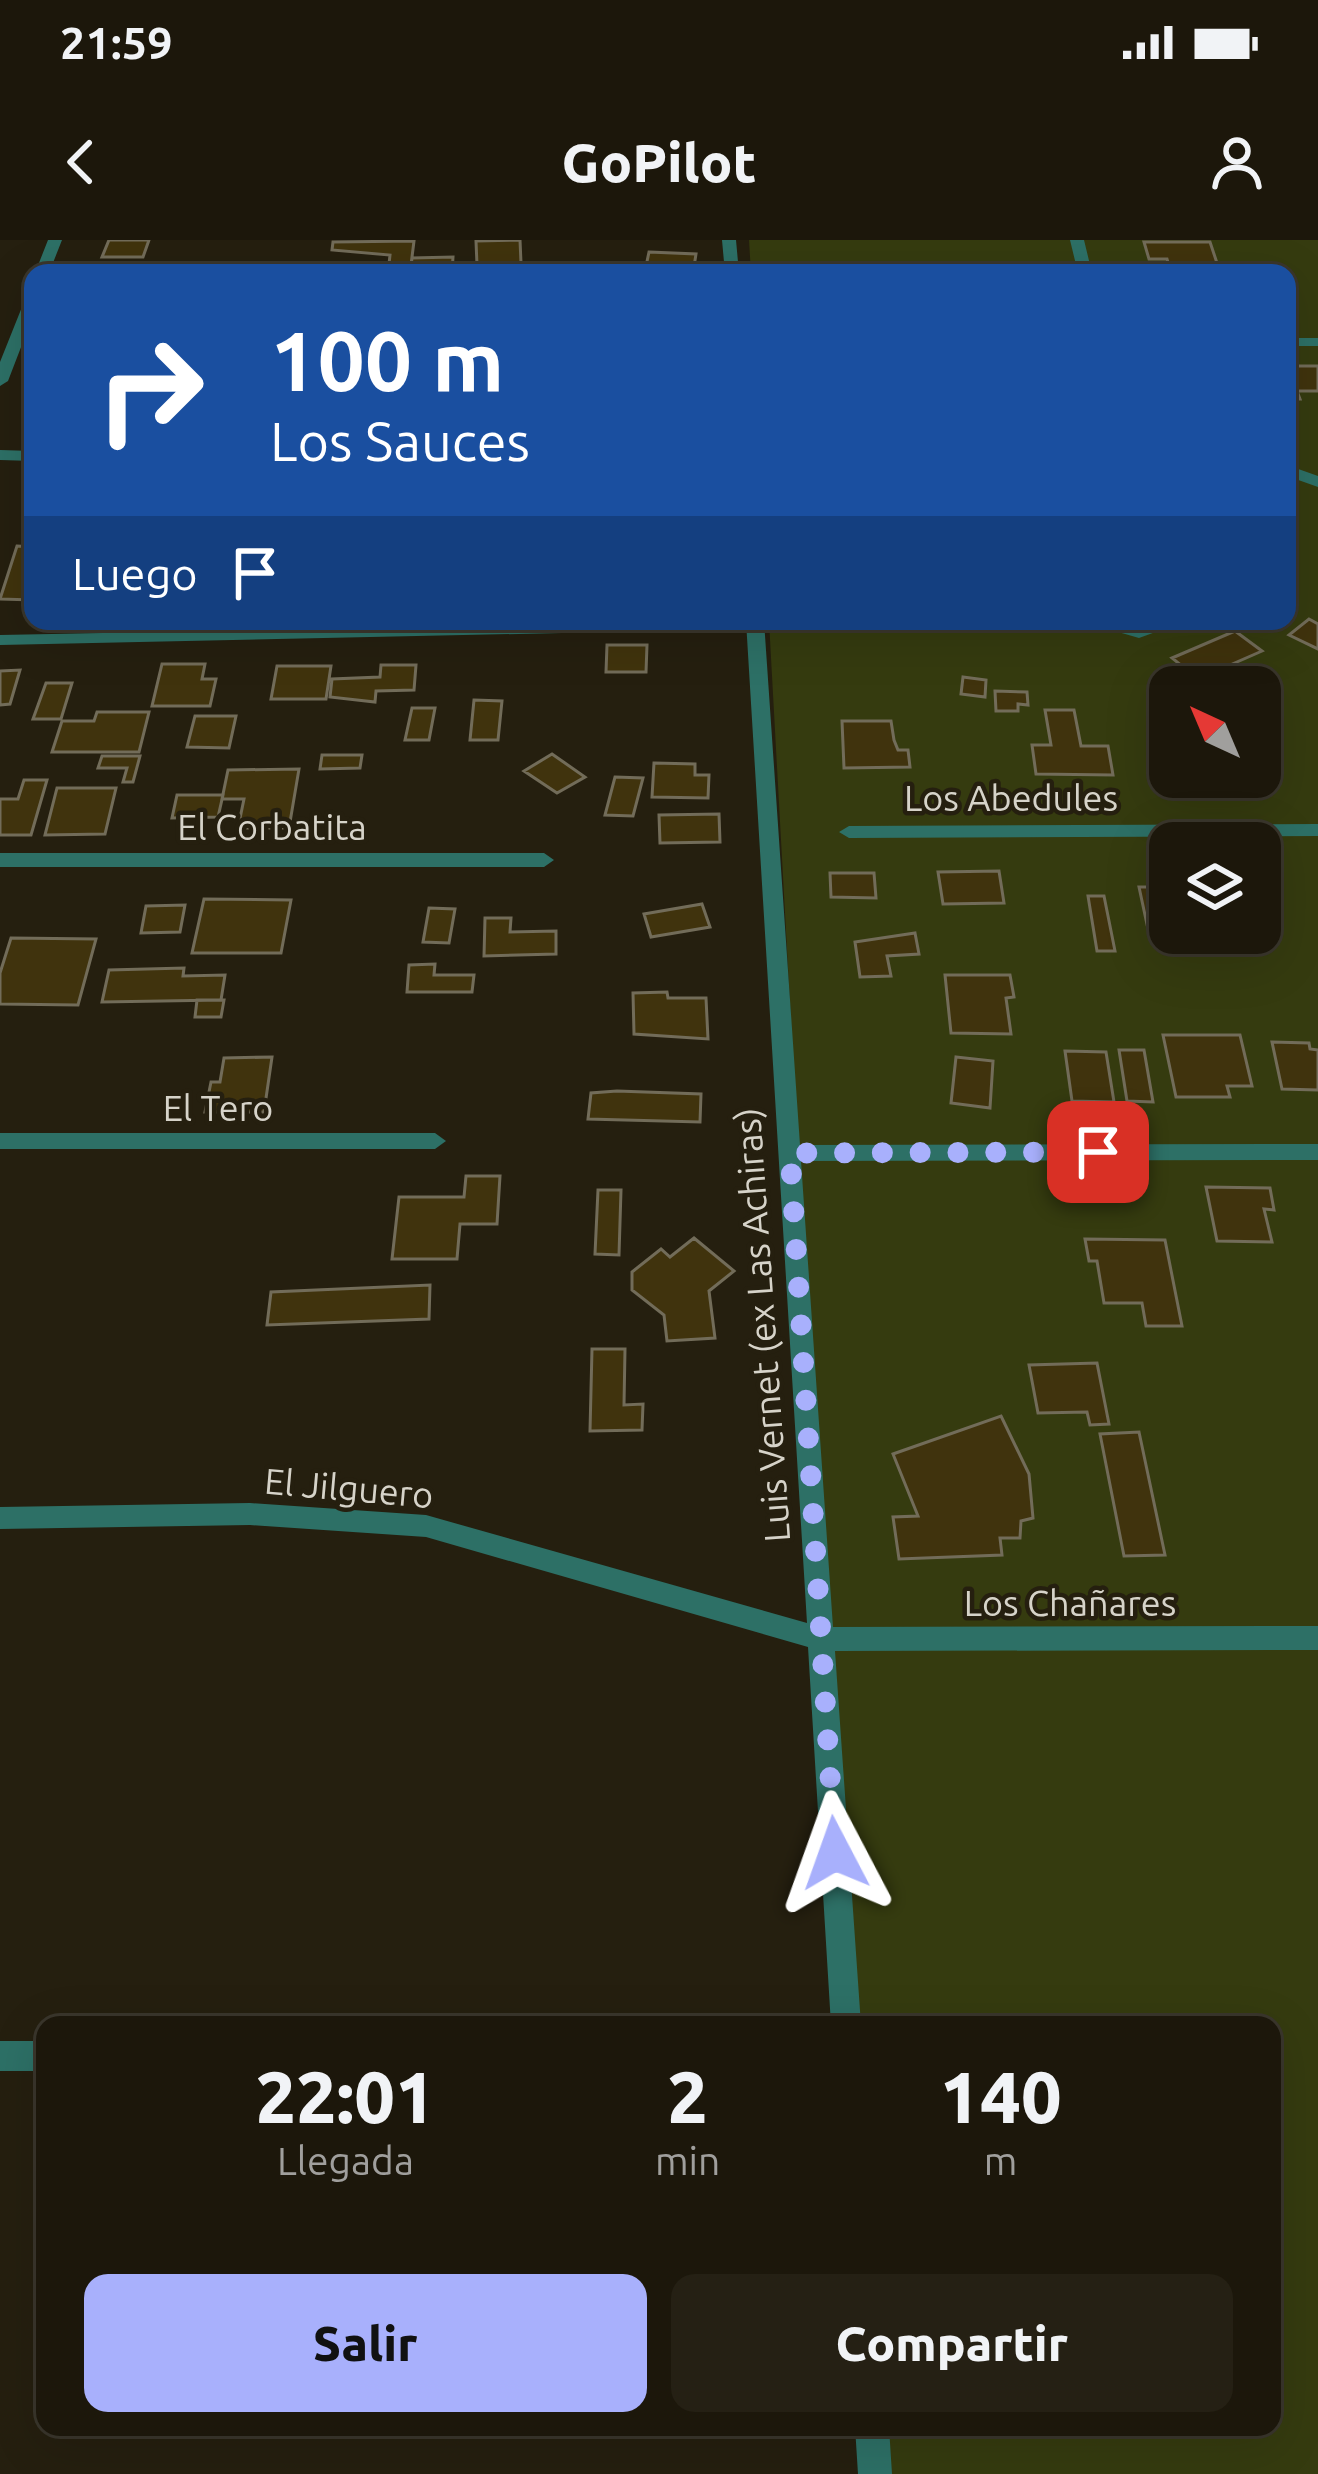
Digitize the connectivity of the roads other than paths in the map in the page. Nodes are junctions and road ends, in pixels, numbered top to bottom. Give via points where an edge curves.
1 (24, 323) edge
2 (0, 381) edge
3 (505, 630) edge
4 (756, 630) edge
5 (0, 640) edge
6 (1318, 830) edge
7 (849, 832) dead end
8 (0, 860) edge
9 (544, 860) dead end
10 (0, 1141) edge
11 (435, 1142) dead end
12 (1318, 1152) edge
13 (790, 1153) junction
14 (0, 1518) edge
15 (821, 1639) junction
16 (1318, 1639) edge
17 (845, 2016) edge
18 (0, 2056) edge
19 (36, 2056) edge
20 (873, 2436) edge
21 (875, 2474) edge

1 - 2 street
3 - 5 street
4 - 13 street, Luis Vernet (ex Las Achiras)
6 - 7 street, Los Abedules
8 - 9 street, El Corbatita
10 - 11 street, El Tero
12 - 13 street
13 - 15 street, Luis Vernet (ex Las Achiras)
14 - 15 street, El Jilguero via 250,1514 426,1526
15 - 16 street, Los Chañares
15 - 17 street, Luis Vernet (ex Las Achiras)
18 - 19 street
20 - 21 street

